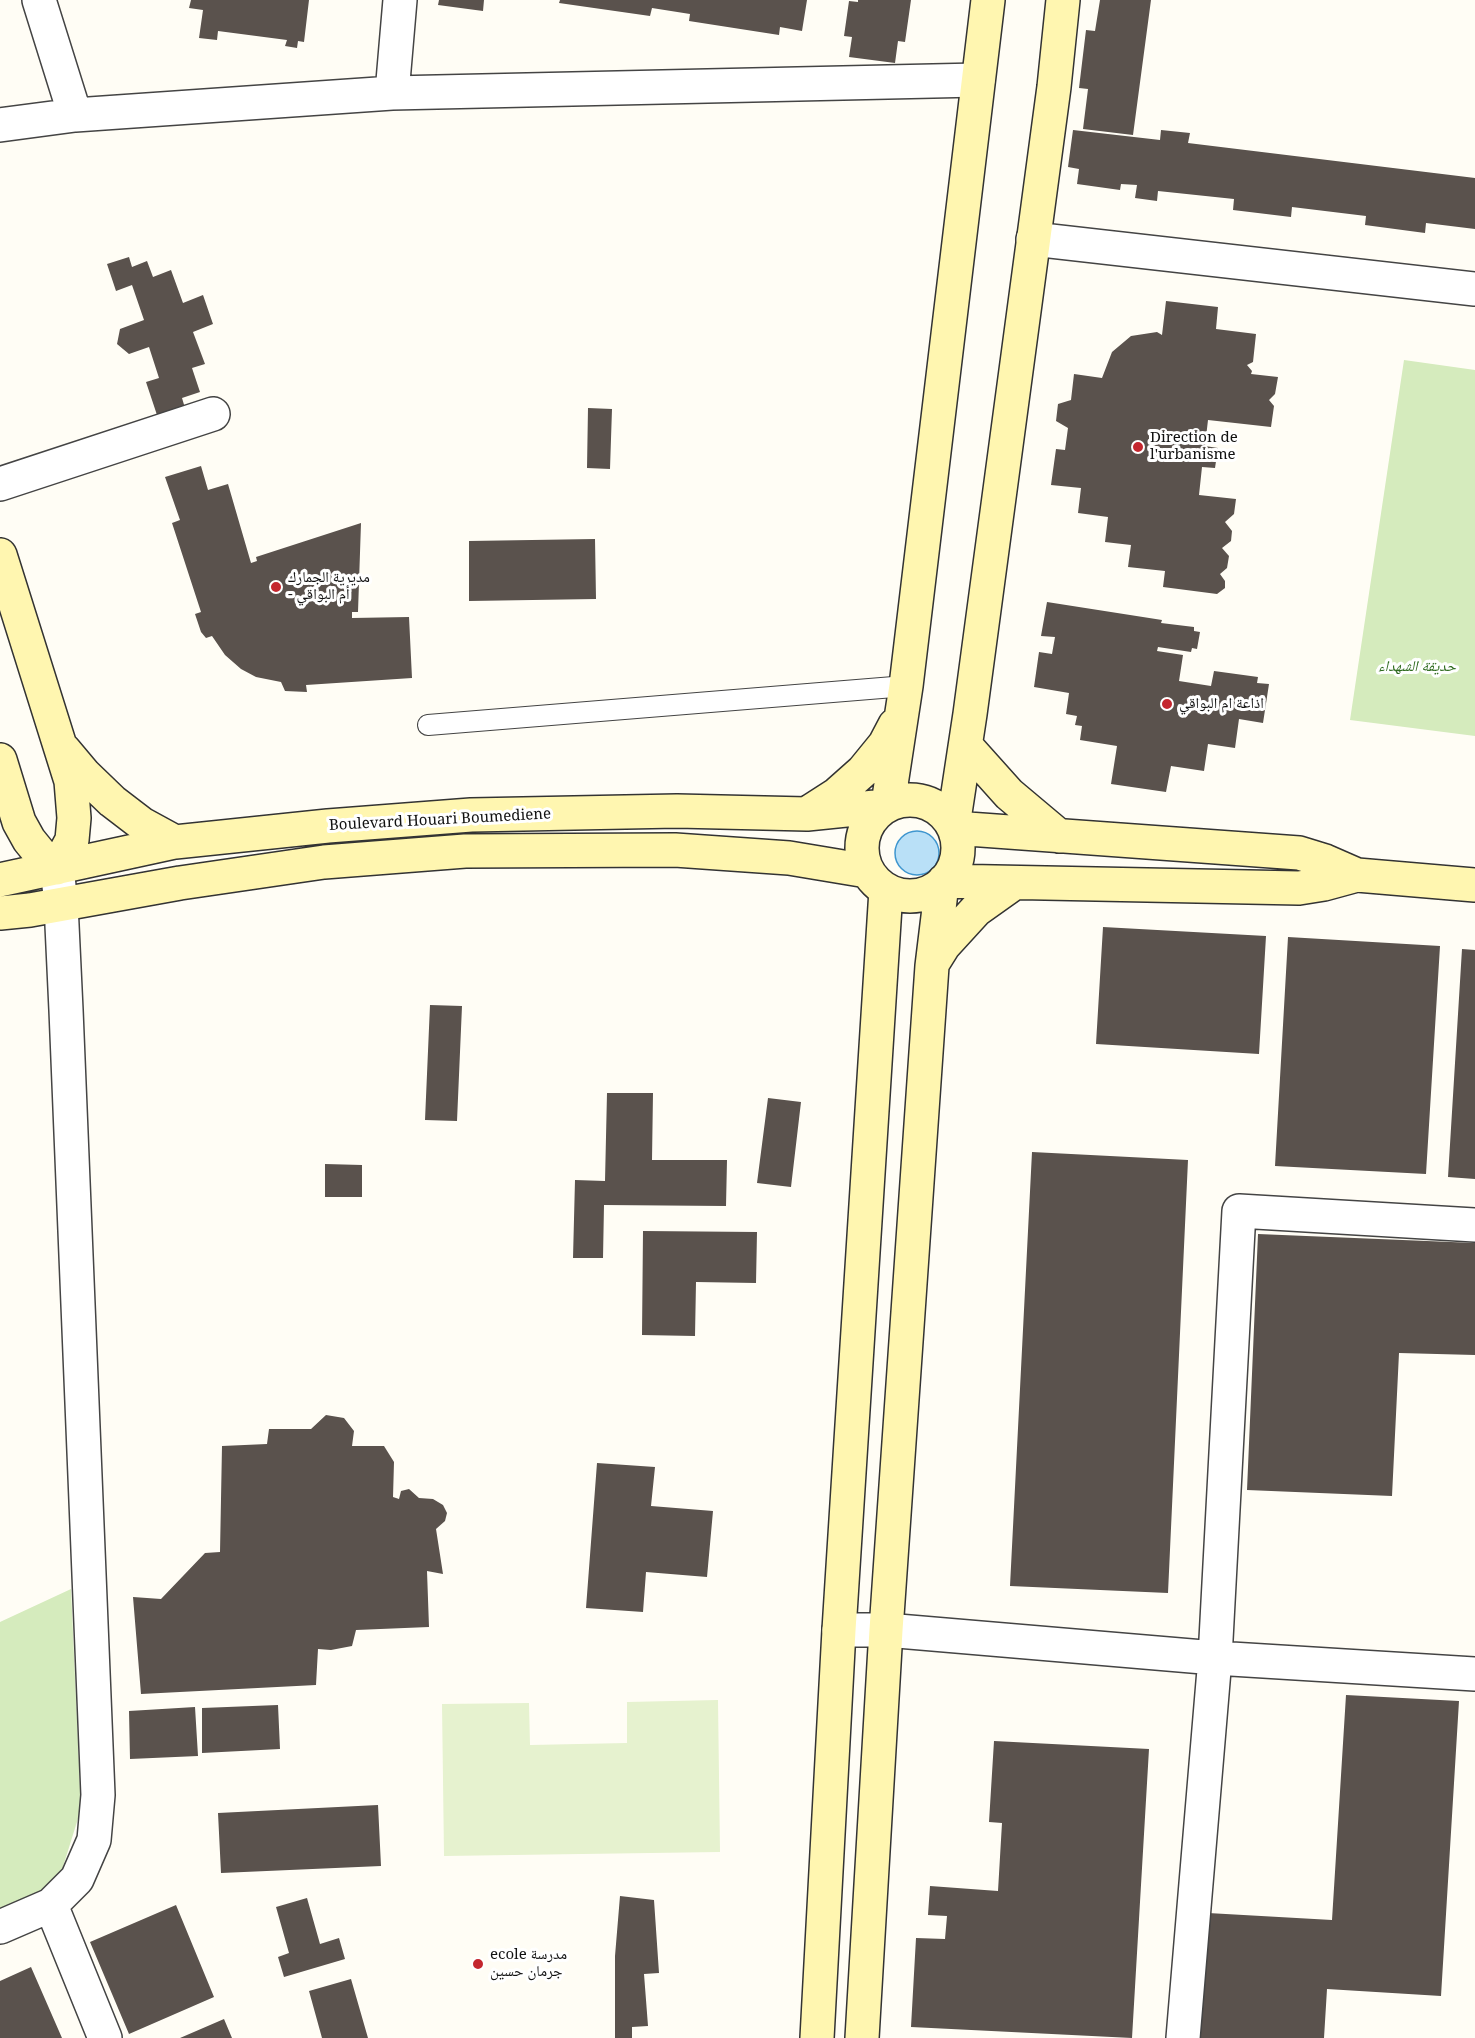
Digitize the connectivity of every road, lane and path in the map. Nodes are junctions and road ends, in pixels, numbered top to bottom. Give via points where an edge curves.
1 (39, 0) edge
2 (400, 0) edge
3 (988, 0) edge
4 (1063, 0) edge
5 (978, 80) junction
6 (392, 93) junction
7 (75, 115) junction
8 (0, 125) edge
9 (1033, 239) junction
10 (1475, 289) edge
11 (213, 414) dead end
12 (0, 484) edge
13 (0, 555) edge
14 (904, 699) junction
15 (428, 724) dead end
16 (61, 746) junction
17 (966, 746) junction
18 (0, 760) edge
19 (886, 805) junction
20 (807, 814) junction
21 (954, 827) junction
22 (1059, 836) junction
23 (175, 842) junction
24 (57, 868) junction
25 (1358, 875) junction
26 (0, 880) edge
27 (876, 880) junction
28 (943, 882) junction
29 (1014, 883) junction
30 (1475, 885) edge
31 (61, 904) junction
32 (0, 913) edge
33 (932, 966) junction
34 (1475, 1225) edge
35 (839, 1630) junction
36 (886, 1630) junction
37 (1215, 1658) junction
38 (1475, 1674) edge
39 (51, 1905) junction
40 (0, 1927) edge
41 (105, 2038) edge
42 (817, 2038) edge
43 (862, 2038) edge
44 (1183, 2038) edge

1 - 7 street
2 - 6 street
3 - 5 main road
4 - 9 main road
5 - 6 street
5 - 14 main road
6 - 7 street
7 - 8 street
9 - 10 street
9 - 17 main road
11 - 12 street
13 - 16 main road
14 - 15 lane
14 - 19 main road
14 - 20 main road via 885,744 863,771
16 - 23 main road via 112,801
16 - 24 main road via 71,781 74,818 72,840
17 - 21 main road
17 - 22 main road via 1009,794
18 - 24 main road via 19,822 42,856
19 - 20 main road, Boulevard Houari Boumediene
19 - 21 main road via 913,799 925,802 937,807
19 - 27 main road via 868,824 861,847
20 - 23 main road, Boulevard Houari Boumediene via 676,811 471,815
21 - 22 main road
21 - 28 main road via 958,856
22 - 25 main road via 1299,853
23 - 24 main road, Boulevard Houari Boumediene
24 - 26 main road, Boulevard Houari Boumediene
24 - 31 street
25 - 29 main road via 1299,888
25 - 30 main road
27 - 28 main road via 897,894 921,895
27 - 31 main road via 789,858 675,850 465,851 324,861
27 - 35 main road
28 - 29 main road
28 - 33 main road
29 - 33 main road via 976,910 944,945
31 - 32 main road
31 - 39 street via 98,1795 94,1840 76,1879
33 - 36 main road
34 - 37 street via 1239,1211
35 - 36 street
35 - 42 main road
36 - 37 street
36 - 43 main road
37 - 38 street
37 - 44 street
39 - 40 street
39 - 41 street

